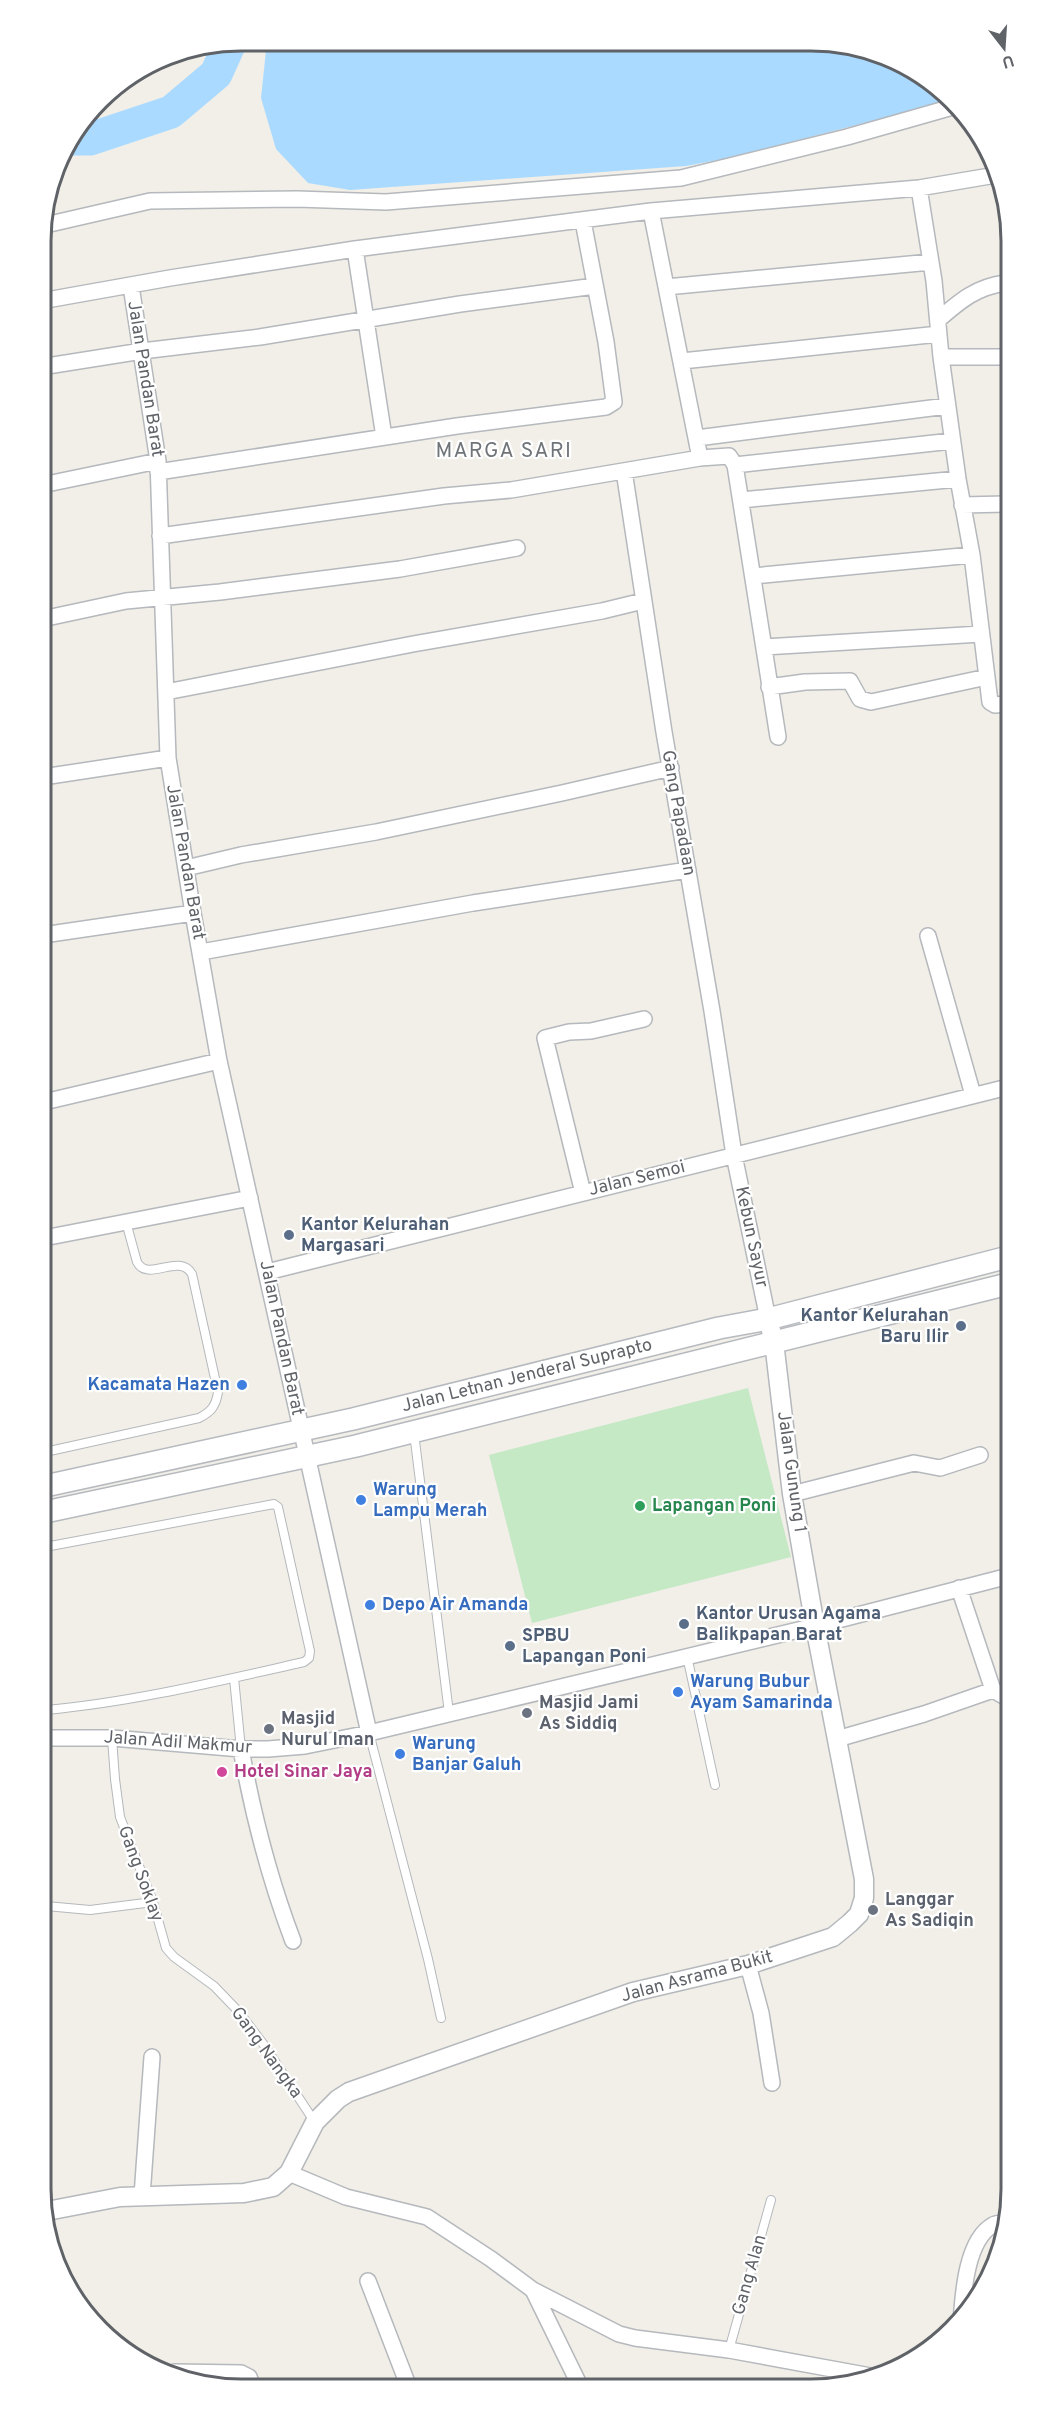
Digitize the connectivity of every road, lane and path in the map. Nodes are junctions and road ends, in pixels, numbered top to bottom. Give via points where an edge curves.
1 (947, 109) edge
2 (990, 176) edge
3 (919, 188) junction
4 (651, 211) junction
5 (583, 221) junction
6 (52, 224) edge
7 (356, 249) junction
8 (931, 261) junction
9 (1001, 283) edge
10 (131, 286) junction
11 (595, 286) junction
12 (666, 287) junction
13 (51, 299) edge
14 (366, 318) junction
15 (939, 327) junction
16 (142, 351) junction
17 (940, 357) junction
18 (1001, 357) edge
19 (682, 361) junction
20 (51, 365) edge
21 (947, 406) junction
22 (384, 437) junction
23 (697, 438) junction
24 (952, 441) junction
25 (700, 458) junction
26 (735, 465) junction
27 (158, 466) junction
28 (624, 471) junction
29 (958, 479) junction
30 (51, 484) edge
31 (741, 500) junction
32 (1001, 504) edge
33 (962, 505) junction
34 (160, 536) junction
35 (517, 548) dead end
36 (972, 555) junction
37 (753, 576) junction
38 (162, 597) junction
39 (644, 601) junction
40 (51, 617) edge
41 (981, 634) junction
42 (764, 647) junction
43 (987, 677) junction
44 (769, 687) junction
45 (166, 692) junction
46 (1001, 704) edge
47 (778, 737) dead end
48 (168, 758) junction
49 (671, 768) junction
50 (51, 776) edge
51 (186, 868) junction
52 (688, 870) junction
53 (193, 913) junction
54 (51, 934) edge
55 (928, 936) dead end
56 (201, 952) junction
57 (644, 1019) dead end
58 (219, 1061) junction
59 (1001, 1089) edge
60 (973, 1095) junction
61 (51, 1100) edge
62 (734, 1155) junction
63 (583, 1193) junction
64 (250, 1198) junction
65 (126, 1222) junction
66 (51, 1237) edge
67 (1001, 1259) edge
68 (267, 1272) junction
69 (1001, 1286) edge
70 (768, 1318) junction
71 (774, 1342) junction
72 (301, 1430) junction
73 (414, 1431) junction
74 (51, 1451) edge
75 (307, 1455) junction
76 (980, 1455) dead end
77 (51, 1485) edge
78 (792, 1494) junction
79 (51, 1511) edge
80 (51, 1546) edge
81 (1001, 1578) edge
82 (959, 1588) junction
83 (815, 1626) junction
84 (687, 1656) junction
85 (234, 1678) junction
86 (993, 1689) junction
87 (1001, 1694) edge
88 (51, 1710) edge
89 (449, 1713) junction
90 (369, 1733) junction
91 (51, 1738) edge
92 (112, 1738) junction
93 (837, 1739) junction
94 (241, 1749) junction
95 (715, 1785) dead end
96 (153, 1902) junction
97 (51, 1906) edge
98 (293, 1941) dead end
99 (748, 1965) junction
100 (214, 1986) joint
101 (441, 2018) dead end
102 (152, 2057) dead end
103 (772, 2083) dead end
104 (315, 2122) junction
105 (289, 2173) junction
106 (142, 2196) junction
107 (771, 2200) dead end
108 (53, 2210) edge
109 (997, 2224) edge
110 (369, 2281) dead end
111 (533, 2290) junction
112 (963, 2303) edge
113 (729, 2350) junction
114 (193, 2372) edge
115 (857, 2374) edge
116 (250, 2379) edge
117 (406, 2379) edge
118 (577, 2379) edge

1 - 6 street via 681,178 386,202 150,201
2 - 3 street
3 - 4 street
3 - 8 street
4 - 5 street
4 - 12 street
5 - 7 street
5 - 11 street
7 - 10 street
7 - 14 street
8 - 12 street
8 - 15 street
9 - 15 street via 987,285 961,300
10 - 13 street
10 - 16 street, Jalan Pandan Barat
11 - 14 street
11 - 22 street via 614,402 606,407
12 - 19 street
14 - 16 street via 260,337
14 - 22 street
15 - 17 street
15 - 19 street
16 - 20 street
16 - 27 street, Jalan Pandan Barat
17 - 18 street
17 - 21 street
19 - 23 street
21 - 23 street
21 - 24 street
22 - 27 street
23 - 25 street
24 - 26 street
24 - 29 street
25 - 26 street via 729,456
25 - 28 street
26 - 31 street
27 - 30 street
27 - 34 street, Jalan Pandan Barat
28 - 34 street via 511,490
28 - 39 street, Gang Papadaan
29 - 31 street
29 - 33 street
31 - 37 street
32 - 33 street
33 - 36 street
34 - 38 street, Jalan Pandan Barat
35 - 38 street via 400,569
36 - 37 street
36 - 41 street
37 - 42 street
38 - 40 street
38 - 45 street, Jalan Pandan Barat
39 - 45 street
39 - 49 street, Gang Papadaan
41 - 42 street
41 - 43 street
42 - 44 street
43 - 44 street via 871,702 860,699 850,681
43 - 46 street via 992,704
44 - 47 street
45 - 48 street, Jalan Pandan Barat
48 - 50 street
48 - 51 street, Jalan Pandan Barat
49 - 51 street via 376,832
49 - 52 street, Gang Papadaan
51 - 53 street, Jalan Pandan Barat
52 - 56 street via 472,903
52 - 62 street, Gang Papadaan
53 - 54 street
53 - 56 street, Jalan Pandan Barat
55 - 60 street
56 - 58 street, Jalan Pandan Barat
57 - 63 street via 544,1038
58 - 61 street
58 - 64 street, Jalan Pandan Barat
59 - 60 street, Jalan Semoi
60 - 62 street, Jalan Semoi
62 - 63 street, Jalan Semoi
62 - 70 street, Kebun Sayur
63 - 68 street, Jalan Semoi
64 - 65 street
64 - 68 street, Jalan Pandan Barat
65 - 66 street
65 - 74 lane via 140,1268 180,1265 192,1274 217,1401 214,1408 199,1418
67 - 70 main road, Jalan Letnan Jenderal Suprapto
68 - 72 street, Jalan Pandan Barat
69 - 71 main road, Jalan Letnan Jenderal Suprapto
70 - 71 street, Jalan Gunung 1
70 - 72 main road, Jalan Letnan Jenderal Suprapto
71 - 73 main road, Jalan Letnan Jenderal Suprapto
71 - 78 street, Jalan Gunung 1
72 - 75 street, Jalan Pandan Barat
72 - 77 main road, Jalan Letnan Jenderal Suprapto
73 - 75 main road, Jalan Letnan Jenderal Suprapto
73 - 89 lane
75 - 79 main road, Jalan Letnan Jenderal Suprapto
75 - 90 street
76 - 78 street via 940,1468 914,1463
78 - 83 street, Jalan Gunung 1
80 - 85 lane via 276,1505 310,1655 304,1662
81 - 82 street, Jalan Adil Makmur
82 - 83 street, Jalan Adil Makmur
82 - 86 street
83 - 84 street, Jalan Adil Makmur
83 - 93 street, Jalan Asrama Bukit
84 - 89 street, Jalan Adil Makmur
84 - 95 lane
85 - 88 lane
85 - 94 lane
86 - 87 street
86 - 93 street
89 - 90 street, Jalan Adil Makmur
90 - 94 street, Jalan Adil Makmur via 289,1748
90 - 101 lane
91 - 92 street, Jalan Adil Makmur
92 - 94 street, Jalan Adil Makmur
92 - 96 lane, Gang Soklay via 120,1817
93 - 99 street, Jalan Asrama Bukit via 864,1879 859,1914 833,1937
94 - 98 street via 270,1879
96 - 97 lane via 90,1910
96 - 100 lane, Gang Soklay via 166,1948
99 - 103 street via 762,2013
99 - 104 street, Jalan Asrama Bukit via 633,1992 361,2086 338,2099
100 - 104 lane, Gang Nangka via 258,2036
102 - 106 street
104 - 105 street, Jalan Asrama Bukit
105 - 106 street, Jalan Asrama Bukit via 273,2187 258,2191
105 - 111 street via 346,2198 427,2217
106 - 108 street, Jalan Asrama Bukit
107 - 113 lane, Gang Alan
109 - 112 street via 984,2232 976,2244 965,2279
110 - 117 street
111 - 113 street via 618,2334
111 - 118 street
113 - 115 street
114 - 116 street via 241,2373

